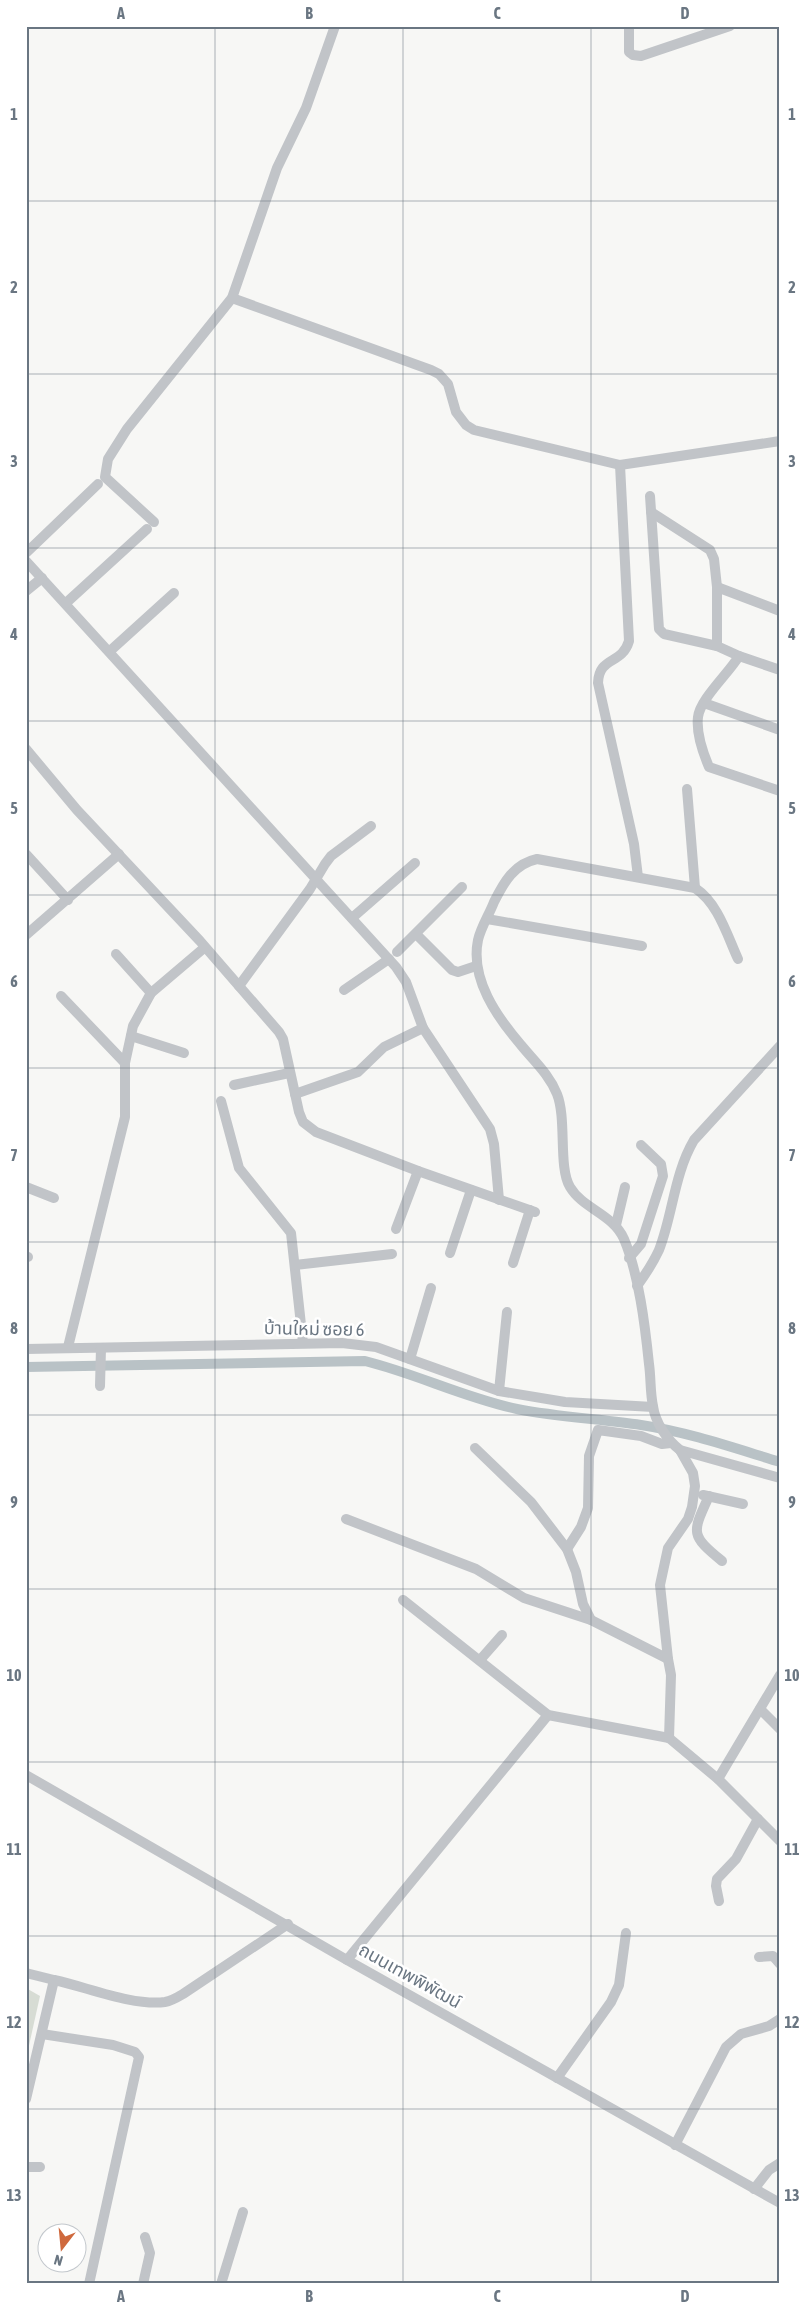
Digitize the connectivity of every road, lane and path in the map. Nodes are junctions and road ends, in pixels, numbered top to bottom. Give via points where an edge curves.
1 (335, 26) edge
2 (629, 26) edge
3 (730, 26) edge
4 (232, 298) junction
5 (780, 441) edge
6 (620, 465) junction
7 (98, 484) dead end
8 (650, 496) dead end
9 (651, 512) junction
10 (26, 553) edge
11 (26, 561) edge
12 (42, 578) junction
13 (717, 587) junction
14 (26, 591) edge
15 (174, 593) dead end
16 (66, 603) junction
17 (780, 610) edge
18 (717, 646) junction
19 (110, 651) junction
20 (740, 656) junction
21 (780, 670) edge
22 (704, 703) junction
23 (780, 730) edge
24 (29, 757) edge
25 (687, 789) dead end
26 (780, 791) edge
27 (371, 826) dead end
28 (26, 854) edge
29 (119, 854) junction
30 (415, 863) dead end
31 (638, 877) junction
32 (315, 880) junction
33 (462, 887) dead end
34 (695, 888) junction
35 (68, 900) junction
36 (352, 918) junction
37 (487, 919) junction
38 (416, 934) junction
39 (26, 935) edge
40 (642, 946) dead end
41 (204, 948) junction
42 (116, 954) dead end
43 (393, 955) junction
44 (738, 959) dead end
45 (476, 966) junction
46 (239, 986) junction
47 (344, 990) dead end
48 (151, 994) junction
49 (61, 996) dead end
50 (424, 1028) junction
51 (131, 1036) junction
52 (780, 1046) edge
53 (184, 1054) dead end
54 (125, 1063) junction
55 (289, 1073) junction
56 (234, 1085) dead end
57 (295, 1094) junction
58 (221, 1101) dead end
59 (641, 1145) dead end
60 (418, 1171) junction
61 (26, 1187) edge
62 (625, 1187) dead end
63 (472, 1190) junction
64 (54, 1198) dead end
65 (499, 1200) junction
66 (616, 1225) junction
67 (396, 1228) dead end
68 (450, 1253) dead end
69 (392, 1254) dead end
70 (630, 1258) junction
71 (513, 1263) dead end
72 (295, 1265) junction
73 (637, 1286) junction
74 (431, 1288) dead end
75 (507, 1312) dead end
76 (304, 1343) junction
77 (68, 1348) junction
78 (26, 1349) edge
79 (101, 1353) junction
80 (410, 1359) junction
81 (100, 1386) dead end
82 (499, 1391) junction
83 (653, 1407) junction
84 (668, 1439) junction
85 (475, 1448) dead end
86 (680, 1450) junction
87 (780, 1478) edge
88 (694, 1493) junction
89 (709, 1496) junction
90 (743, 1504) dead end
91 (346, 1519) dead end
92 (567, 1549) junction
93 (722, 1561) dead end
94 (403, 1600) dead end
95 (591, 1620) junction
96 (502, 1635) dead end
97 (668, 1659) junction
98 (480, 1660) junction
99 (780, 1675) edge
100 (760, 1710) junction
101 (548, 1715) junction
102 (780, 1729) edge
103 (669, 1738) junction
104 (26, 1774) edge
105 (718, 1780) junction
106 (758, 1819) junction
107 (780, 1841) edge
108 (719, 1901) dead end
109 (288, 1924) junction
110 (626, 1932) dead end
111 (759, 1957) dead end
112 (347, 1960) junction
113 (780, 1964) edge
114 (26, 1973) edge
115 (54, 1980) junction
116 (780, 2020) edge
117 (42, 2034) junction
118 (557, 2078) junction
119 (26, 2099) edge
120 (675, 2144) junction
121 (780, 2163) edge
122 (26, 2167) edge
123 (40, 2167) dead end
124 (754, 2189) junction
125 (780, 2203) edge
126 (243, 2212) dead end
127 (145, 2237) dead end
128 (222, 2280) edge
129 (89, 2284) edge
130 (143, 2284) edge
131 (213, 2284) edge

1 - 4 street via 306,108 277,168
2 - 3 street via 629,52 641,56
4 - 6 street via 439,374 448,384 456,412 474,430
4 - 16 street via 127,429 108,459 105,477 150,525
5 - 6 street
6 - 31 street via 629,641 622,655 602,668 598,682 634,844
7 - 10 street
8 - 9 street
9 - 13 street via 710,550
9 - 18 street via 660,632
11 - 12 street
12 - 14 street
12 - 16 street
13 - 17 street
13 - 18 street
15 - 19 street
16 - 19 street
18 - 20 street
19 - 32 street
20 - 21 street
20 - 22 street
22 - 23 street
22 - 26 street via 698,717 708,767
24 - 29 street
25 - 34 street
27 - 32 street via 331,856
28 - 35 street
29 - 35 street
29 - 41 street
30 - 36 street
31 - 34 street
31 - 37 street via 546,859 529,860 512,872
32 - 36 street
32 - 46 street
33 - 38 street
34 - 44 street via 714,908
35 - 39 street
36 - 43 street
37 - 40 street
37 - 45 street via 478,941
38 - 43 street
38 - 45 street via 452,970 458,972
41 - 46 street
41 - 48 street
42 - 48 street
43 - 47 street
43 - 50 street
45 - 66 street via 490,1001 546,1073 558,1096 569,1185 577,1196
46 - 55 street via 279,1032
48 - 51 street via 138,1014
49 - 54 street
50 - 57 street via 384,1048 358,1072
50 - 65 street via 490,1129
51 - 53 street
51 - 54 street
52 - 73 street via 694,1140 684,1157 659,1249
54 - 77 street via 126,1117
55 - 56 street
55 - 57 street
57 - 60 street via 303,1122 316,1132
58 - 72 street via 239,1168 288,1227
59 - 70 street via 661,1164 663,1176 642,1244
60 - 63 street
60 - 67 street
61 - 64 street
62 - 66 street
63 - 65 street
63 - 68 street
65 - 71 street via 533,1211
66 - 70 street
69 - 72 street
70 - 73 street
72 - 76 street
73 - 83 street
74 - 80 street
75 - 82 street
76 - 79 street, บ้านใหม่ ซอย 6
76 - 80 street, บ้านใหม่ ซอย 6 via 376,1346
77 - 78 street, บ้านใหม่ ซอย 6
77 - 79 street, บ้านใหม่ ซอย 6
79 - 81 street
80 - 82 street, บ้านใหม่ ซอย 6
82 - 83 street, บ้านใหม่ ซอย 6 via 565,1402
83 - 84 street
84 - 86 street
84 - 92 street via 662,1444 641,1436 598,1430 589,1456 588,1508
85 - 92 street via 531,1502
86 - 87 street
86 - 88 street via 693,1473
88 - 89 street
88 - 97 street via 688,1519 668,1548 662,1572 660,1601
89 - 90 street
89 - 93 street via 699,1518 697,1535 700,1543
91 - 95 street via 476,1569 534,1603
92 - 95 street
94 - 98 street
95 - 97 street
96 - 98 street
97 - 103 street via 672,1692
98 - 101 street
99 - 100 street
100 - 102 street
100 - 105 street
101 - 103 street
101 - 112 street
103 - 105 street
104 - 109 street, ถนนเทพพิพัฒน์
105 - 106 street
106 - 107 street
106 - 108 street via 736,1859 717,1880
109 - 112 street, ถนนเทพพิพัฒน์
109 - 115 street via 167,2002 127,1998
110 - 118 street via 621,1978 615,1994
111 - 113 street via 773,1956
112 - 118 street, ถนนเทพพิพัฒน์
114 - 115 street
115 - 117 street
116 - 120 street via 741,2034 726,2047
117 - 119 street
117 - 129 street via 113,2046 136,2052 139,2057
118 - 120 street, ถนนเทพพิพัฒน์
120 - 124 street, ถนนเทพพิพัฒน์
121 - 124 street via 769,2170
122 - 123 street
124 - 125 street, ถนนเทพพิพัฒน์
126 - 128 street
127 - 130 street via 150,2253
128 - 131 street

